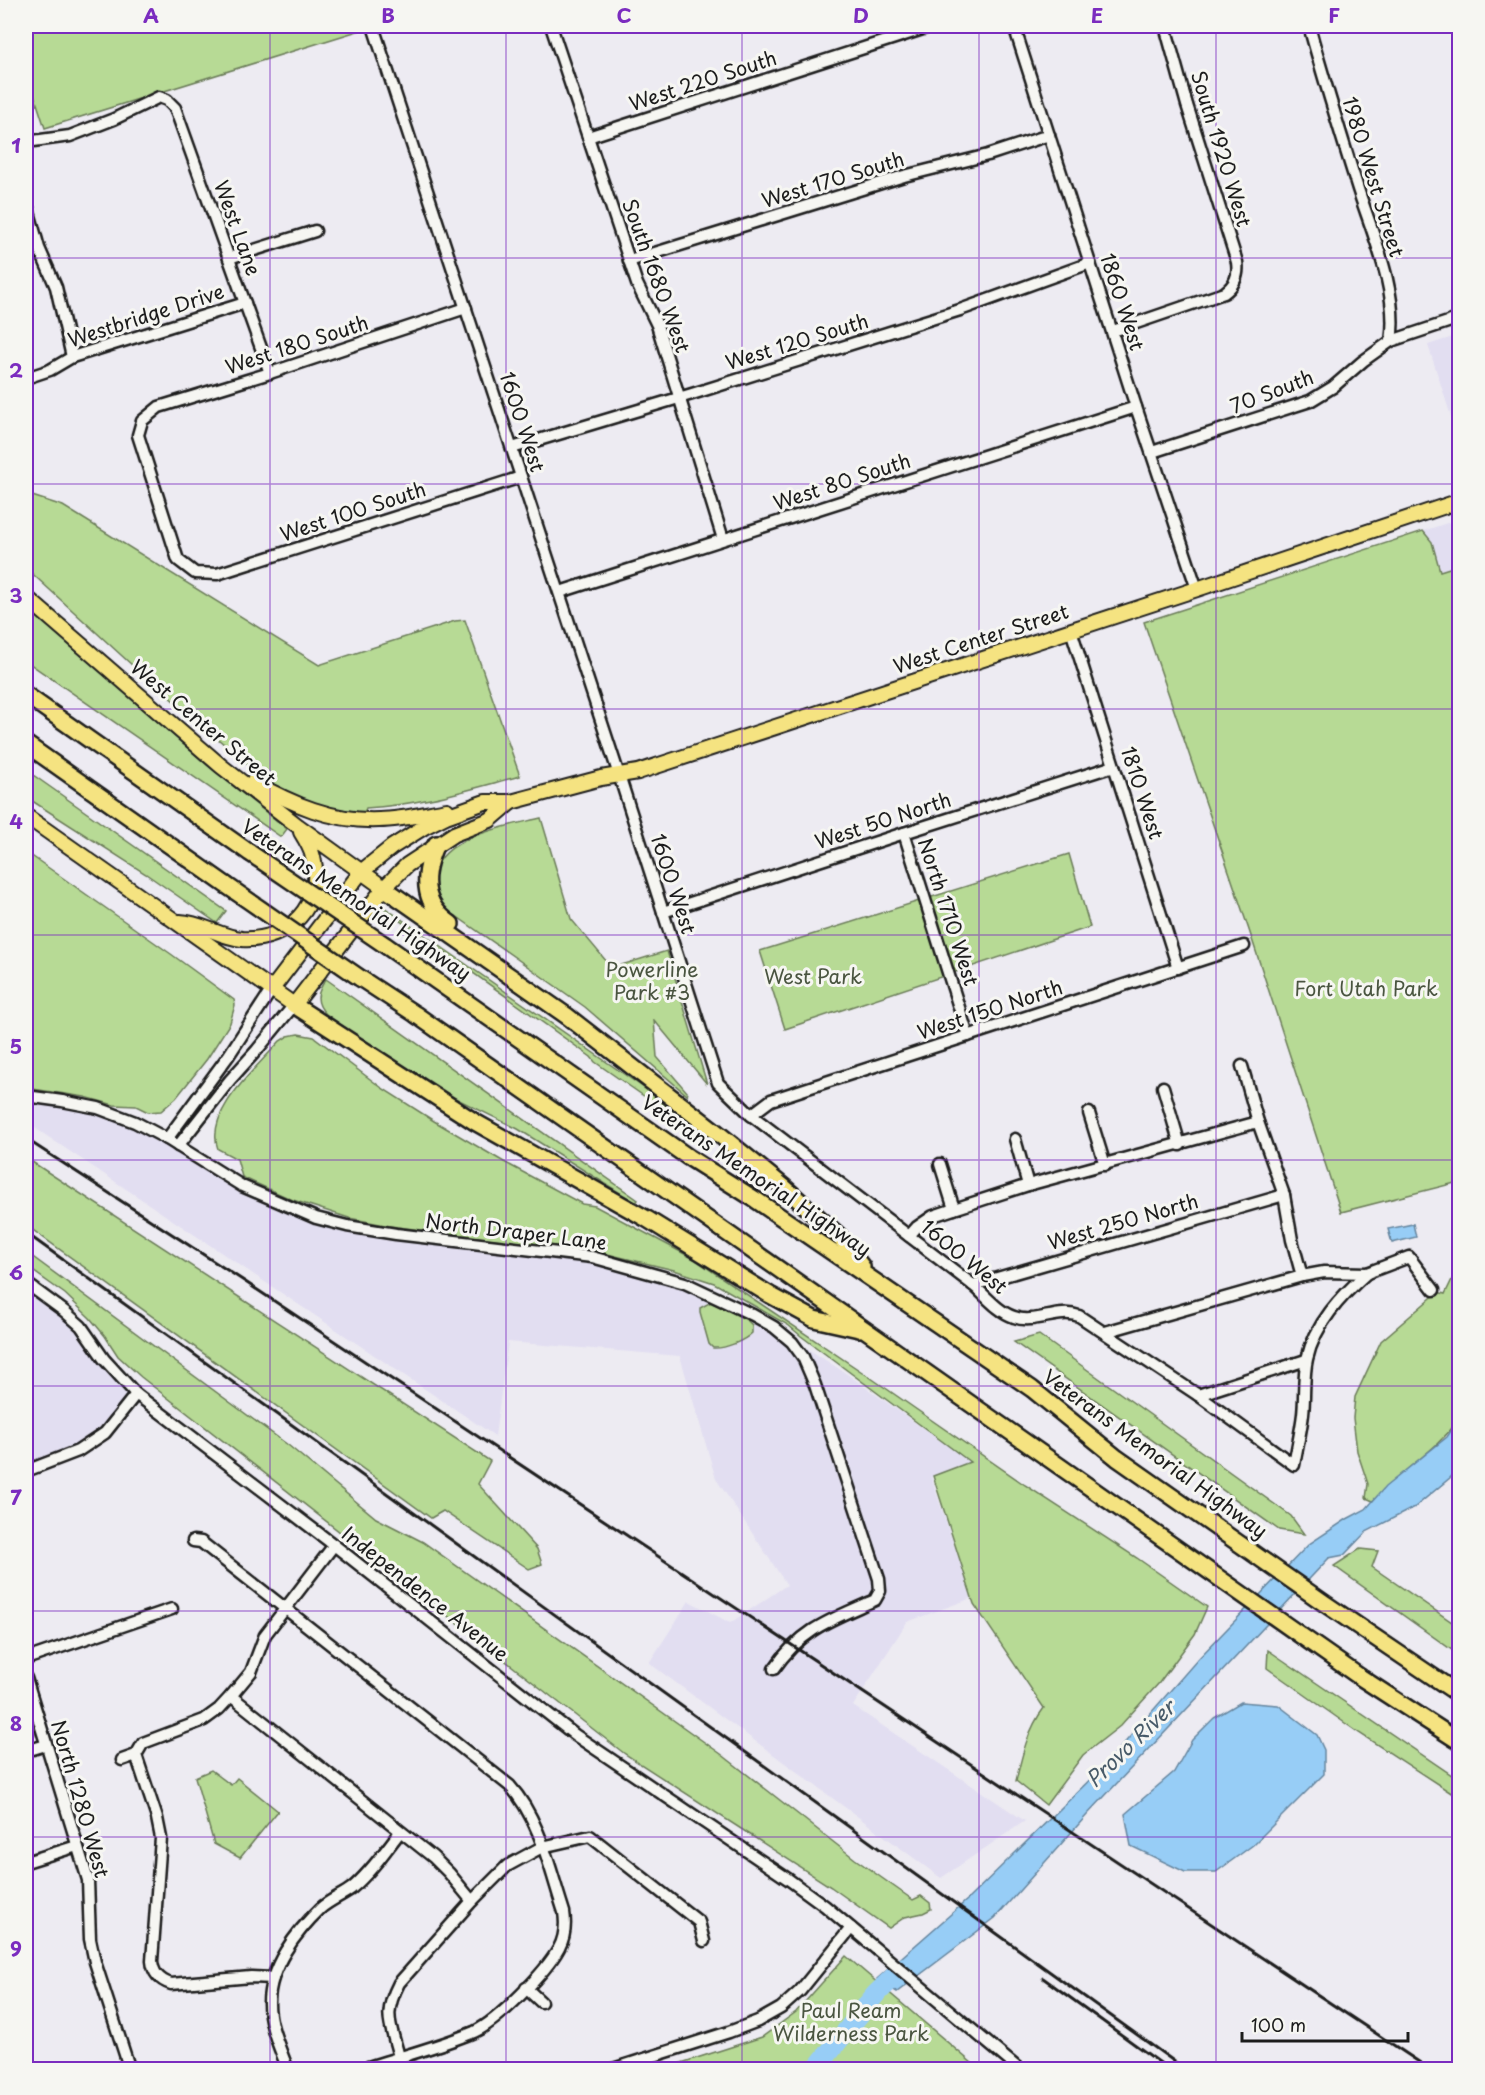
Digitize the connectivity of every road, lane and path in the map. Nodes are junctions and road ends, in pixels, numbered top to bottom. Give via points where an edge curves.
1 (373, 26) edge
2 (551, 26) edge
3 (932, 26) edge
4 (1014, 26) edge
5 (1165, 26) edge
6 (1309, 26) edge
7 (1049, 135) junction
8 (588, 137) junction
9 (26, 142) edge
10 (26, 201) edge
11 (315, 231) dead end
12 (229, 258) junction
13 (628, 261) junction
14 (1090, 263) junction
15 (245, 303) junction
16 (466, 308) junction
17 (1460, 318) edge
18 (1113, 331) junction
19 (1391, 341) junction
20 (72, 357) junction
21 (270, 374) junction
22 (26, 378) edge
23 (680, 398) junction
24 (1136, 407) junction
25 (512, 448) junction
26 (1152, 452) junction
27 (521, 477) junction
28 (1460, 501) edge
29 (723, 539) junction
30 (195, 573) joint
31 (1197, 589) junction
32 (560, 592) junction
33 (26, 597) edge
34 (1071, 630) junction
35 (26, 695) edge
36 (26, 744) edge
37 (221, 766) junction
38 (1114, 766) junction
39 (619, 775) junction
40 (511, 802) junction
41 (470, 807) junction
42 (26, 816) edge
43 (298, 826) junction
44 (904, 833) junction
45 (436, 844) junction
46 (361, 872) junction
47 (384, 888) junction
48 (663, 912) junction
49 (178, 922) junction
50 (467, 945) junction
51 (1244, 946) dead end
52 (1178, 968) junction
53 (272, 989) junction
54 (294, 1005) junction
55 (969, 1036) junction
56 (1242, 1066) dead end
57 (1163, 1087) dead end
58 (26, 1096) edge
59 (1089, 1113) dead end
60 (751, 1115) junction
61 (1258, 1122) junction
62 (167, 1139) junction
63 (1015, 1139) dead end
64 (1180, 1145) junction
65 (178, 1146) junction
66 (940, 1164) dead end
67 (1105, 1165) junction
68 (1029, 1185) junction
69 (1284, 1195) junction
70 (954, 1209) junction
71 (909, 1236) junction
72 (1367, 1273) junction
73 (1302, 1276) junction
74 (871, 1279) junction
75 (26, 1283) edge
76 (973, 1285) junction
77 (1434, 1290) dead end
78 (869, 1331) junction
79 (1105, 1332) junction
80 (1306, 1360) junction
81 (136, 1394) junction
82 (1198, 1395) junction
83 (26, 1471) edge
84 (193, 1541) dead end
85 (334, 1545) junction
86 (172, 1609) dead end
87 (286, 1609) junction
88 (26, 1659) edge
89 (774, 1669) dead end
90 (26, 1678) edge
91 (1460, 1695) edge
92 (231, 1696) junction
93 (1460, 1742) edge
94 (46, 1745) junction
95 (26, 1751) edge
96 (136, 1755) junction
97 (122, 1760) dead end
98 (400, 1832) junction
99 (77, 1846) junction
100 (542, 1847) junction
101 (26, 1862) edge
102 (472, 1901) junction
103 (851, 1928) junction
104 (704, 1941) dead end
105 (273, 1978) junction
106 (526, 1988) junction
107 (541, 2002) dead end
108 (399, 2057) junction
109 (130, 2070) edge
110 (288, 2070) edge
111 (359, 2070) edge
112 (610, 2070) edge
113 (1020, 2070) edge

1 - 16 street, 1600 West
2 - 8 street, South 1680 West
3 - 8 street, West 220 South
4 - 7 street, 1860 West
5 - 18 street, South 1920 West via 1237,262 1237,276 1224,293
6 - 19 street, 1980 West Street via 1392,303
7 - 13 street, West 170 South
7 - 14 street, 1860 West
8 - 13 street, South 1680 West
9 - 12 street, West Lane via 70,136 150,100 164,98 175,108
10 - 20 street via 39,248 56,287
11 - 12 street
12 - 15 street, West Lane
13 - 23 street, South 1680 West via 657,325
14 - 18 street, 1860 West
14 - 23 street, West 120 South via 960,310
15 - 20 street, Westbridge Drive
15 - 21 street, West Lane
16 - 21 street, West 180 South
16 - 25 street, 1600 West
17 - 19 street, 70 South
18 - 24 street, 1860 West
19 - 26 street, 70 South via 1310,401
20 - 22 street, Westbridge Drive
21 - 30 street, West 180 South via 159,407 142,421 138,435 178,560
23 - 25 street, West 120 South
23 - 29 street, South 1680 West
24 - 26 street, 1860 West
24 - 29 street, West 80 South
25 - 27 street, 1600 West
26 - 31 street, 1860 West
27 - 30 street, West 100 South via 217,574
27 - 32 street, 1600 West
28 - 31 main road, West Center Street
29 - 32 street, West 80 South
31 - 34 main road, West Center Street
32 - 39 street, 1600 West
33 - 37 main road, West Center Street
34 - 38 street, 1810 West
34 - 39 main road, West Center Street
35 - 74 highway, Veterans Memorial Highway, bridge via 688,1157
36 - 78 highway, bridge
37 - 41 main road via 291,802 345,818 395,819
37 - 43 main road, West Center Street
38 - 44 street, West 50 North
38 - 52 street, 1810 West
39 - 40 main road, West Center Street
39 - 48 street, 1600 West
40 - 41 main road, West Center Street via 485,802
40 - 45 main road, West Center Street via 490,820
41 - 46 main road, West Center Street via 415,832
42 - 49 main road
43 - 46 main road, West Center Street
43 - 49 main road via 313,856 314,877 309,903 292,925 269,938 244,939
44 - 48 street, West 50 North
44 - 55 street, North 1710 West
45 - 47 main road, West Center Street
45 - 50 highway via 427,871 427,891 435,909 460,932
46 - 47 main road, West Center Street
46 - 53 main road, West Center Street
47 - 50 highway
47 - 54 main road, West Center Street
48 - 60 street, 1600 West via 718,1083
49 - 53 main road
50 - 74 highway via 600,1041 784,1187 838,1236
51 - 52 street, West 150 North
52 - 55 street, West 150 North
53 - 54 main road
53 - 62 street, West Center Street
54 - 65 street, West Center Street
54 - 78 highway via 475,1122 647,1219 770,1295 814,1319
55 - 60 street, West 150 North via 771,1100
56 - 61 street
57 - 64 street
58 - 62 street, North Draper Lane via 98,1108
59 - 67 street
60 - 71 street, 1600 West
61 - 64 street
61 - 69 street
62 - 65 street, North Draper Lane
63 - 68 street
64 - 67 street
65 - 89 street, North Draper Lane via 242,1186 315,1218 396,1234 592,1257 630,1266 695,1287 753,1315 792,1342 815,1385 880,1591 875,1600 807,1633
66 - 70 street
67 - 68 street
68 - 70 street
69 - 73 street
69 - 76 street, West 250 North
70 - 71 street via 933,1216
71 - 76 street, 1600 West
72 - 73 street
72 - 77 street via 1409,1257
72 - 80 street via 1345,1292 1325,1319
73 - 79 street
74 - 91 highway, Veterans Memorial Highway via 1032,1389 1117,1458
75 - 81 street, Independence Avenue via 81,1326
76 - 79 street, 1600 West via 1015,1318 1072,1314
78 - 93 highway via 1223,1582
79 - 82 street, 1600 West
80 - 82 street
80 - 82 street, 1600 West via 1303,1415 1294,1465
81 - 83 street via 105,1433 78,1451
81 - 85 street, Independence Avenue
84 - 87 street via 201,1542
85 - 87 street
85 - 103 street, Independence Avenue via 575,1735 788,1879
86 - 88 street
87 - 92 street via 265,1635 251,1672
87 - 100 street via 510,1786 531,1814
90 - 94 street, North 1280 West
92 - 96 street via 204,1720 143,1743
92 - 98 street
94 - 95 street
94 - 99 street, North 1280 West
96 - 97 street
96 - 105 street via 161,1838 152,1961 156,1975 171,1984
98 - 102 street via 433,1857
98 - 105 street via 369,1871 298,1932
99 - 101 street
99 - 109 street, North 1280 West via 88,1880 90,1939 95,1962
100 - 102 street via 507,1866
100 - 104 street via 590,1836 699,1922
100 - 106 street via 564,1912 564,1938
102 - 108 street via 399,1983 392,1996 388,2019
103 - 112 street via 800,1991 781,2008 729,2032
103 - 113 street, Independence Avenue
105 - 110 street via 271,2018
106 - 107 street
106 - 108 street via 496,2018 475,2032
108 - 111 street

